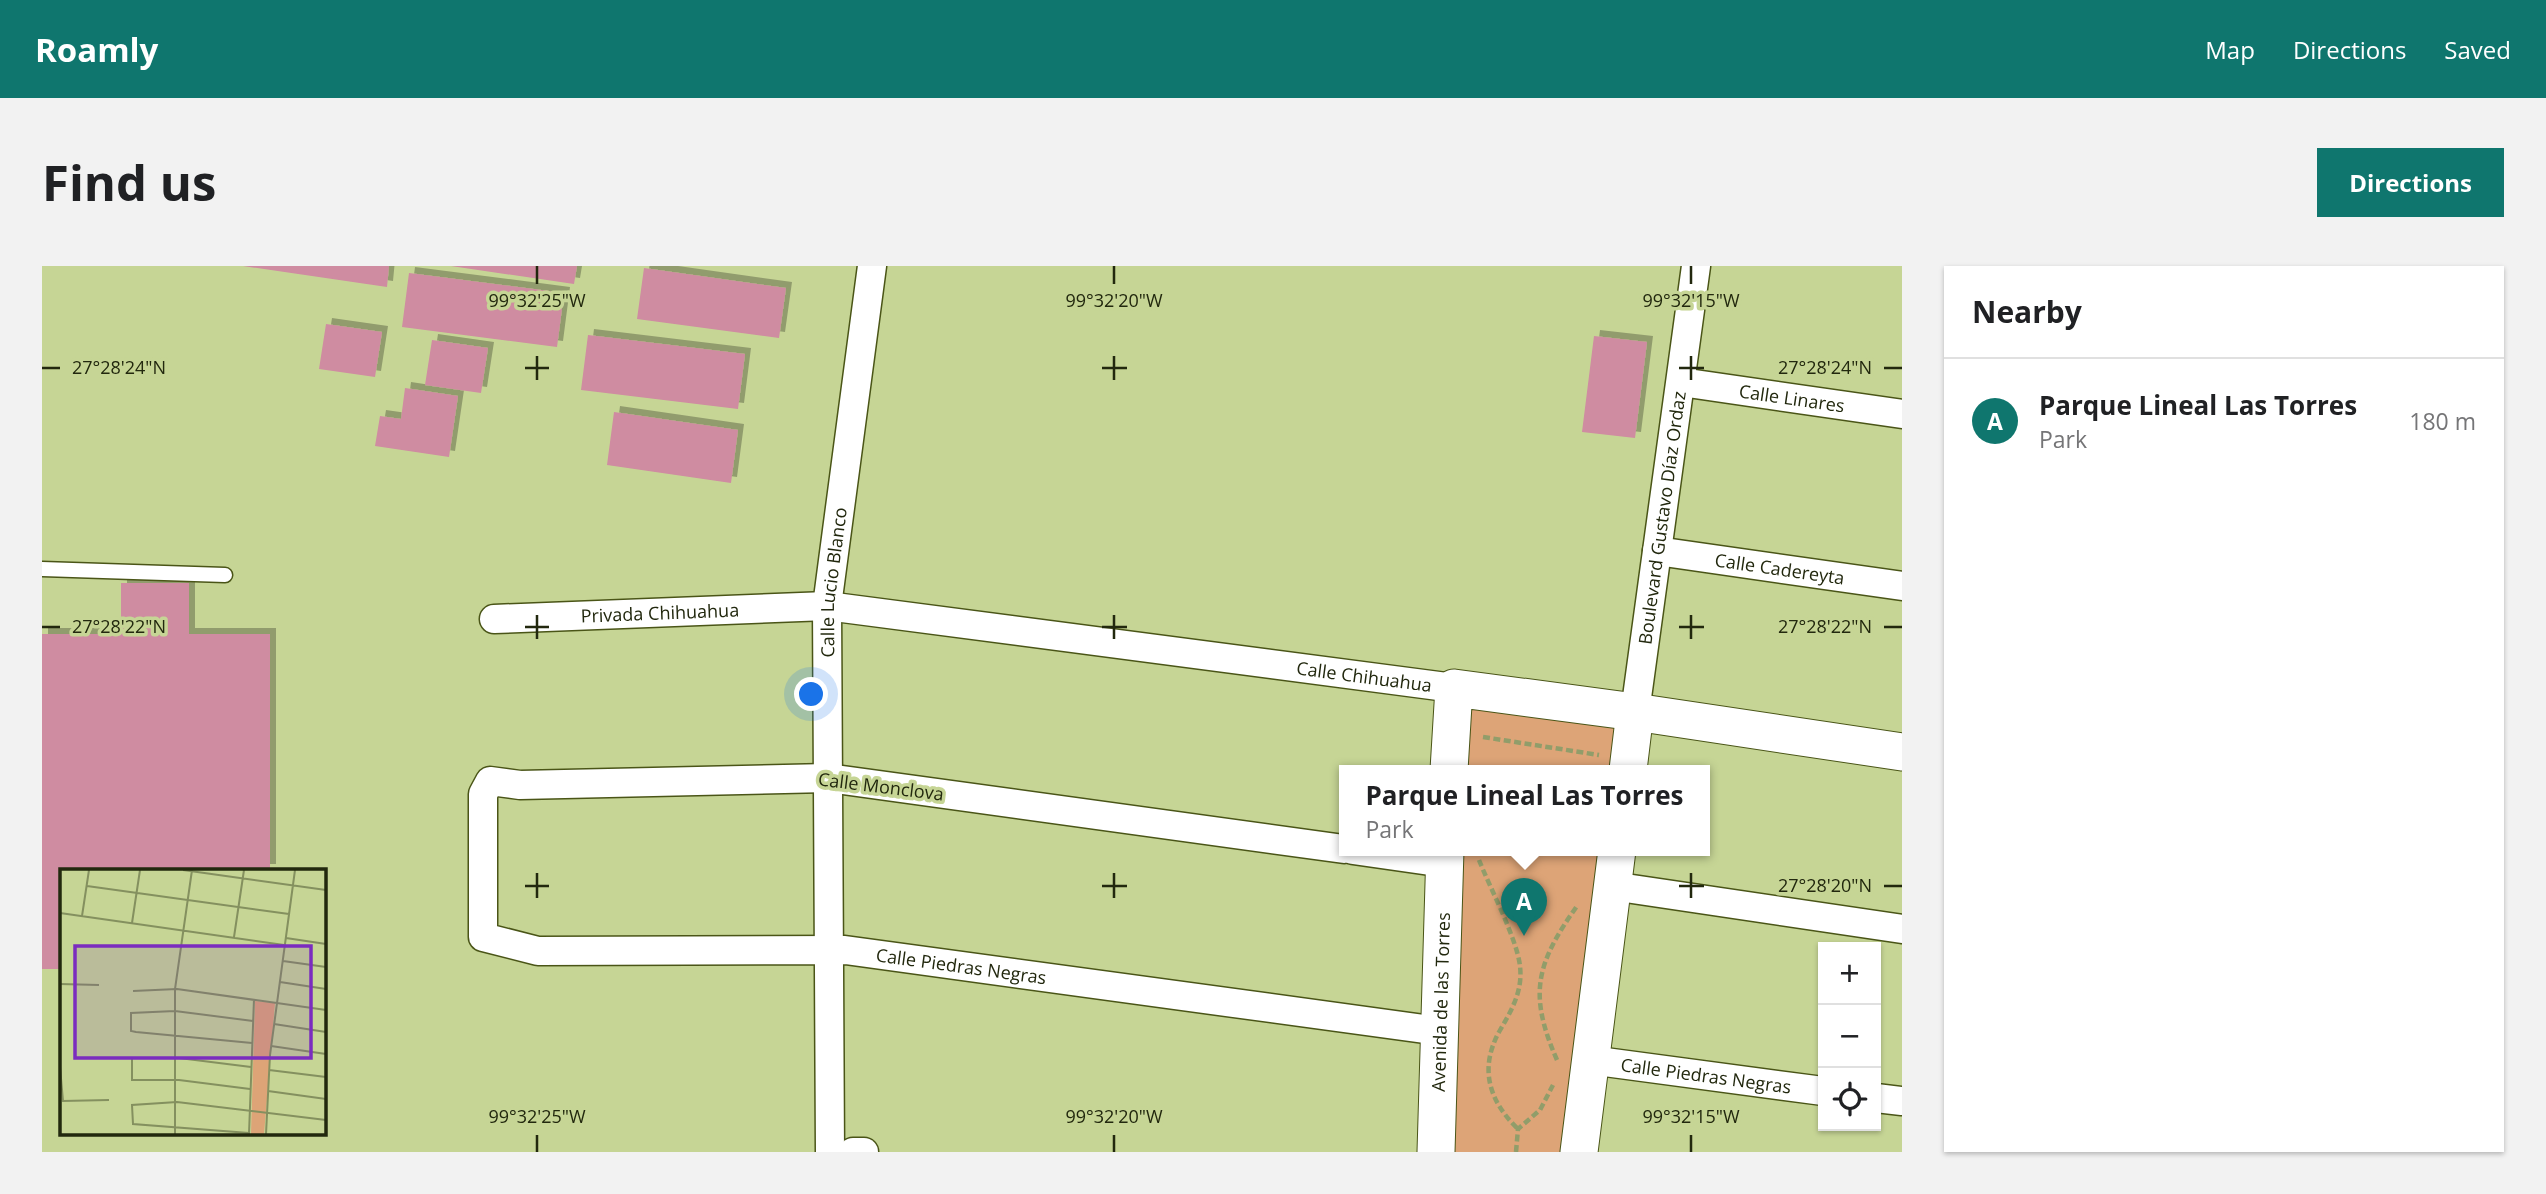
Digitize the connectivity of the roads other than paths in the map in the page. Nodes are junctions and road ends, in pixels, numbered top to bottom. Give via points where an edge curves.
1 (872, 266) edge
2 (1696, 266) edge
3 (1681, 382) junction
4 (1902, 414) edge
5 (1657, 551) junction
6 (42, 569) edge
7 (225, 575) dead end
8 (1902, 586) edge
9 (827, 606) junction
10 (494, 619) dead end
11 (1454, 688) junction
12 (1635, 712) junction
13 (1902, 752) edge
14 (1615, 763) edge
15 (1449, 765) edge
16 (828, 778) junction
17 (1339, 848) edge
18 (1614, 856) edge
19 (1445, 857) edge
20 (1597, 891) junction
21 (1902, 929) edge
22 (483, 937) joint
23 (828, 950) junction
24 (1439, 1031) junction
25 (1573, 1065) junction
26 (1818, 1090) edge
27 (1881, 1099) edge
28 (1902, 1101) edge
29 (830, 1152) edge
30 (853, 1152) edge
31 (864, 1152) edge
32 (1436, 1152) edge
33 (1579, 1152) edge

1 - 9 street, Calle Lucio Blanco
2 - 3 street, Boulevard Gustavo Díaz Ordaz
3 - 4 street, Calle Linares
3 - 5 street, Boulevard Gustavo Díaz Ordaz
5 - 8 street, Calle Cadereyta
5 - 12 street, Boulevard Gustavo Díaz Ordaz
6 - 7 lane
9 - 10 street, Privada Chihuahua
9 - 11 street, Calle Chihuahua
9 - 16 street, Calle Lucio Blanco
11 - 12 street, Calle Chihuahua
11 - 15 street
12 - 13 street, Calle Chihuahua
12 - 14 street, Boulevard Gustavo Díaz Ordaz
16 - 17 street, Calle Monclova
16 - 22 street, Calle Monclova via 520,785 490,780 483,794
16 - 23 street, Calle Lucio Blanco
18 - 20 street
19 - 24 street, Avenida de las Torres
20 - 21 street
20 - 25 street
22 - 23 street, Calle Piedras Negras via 538,951
23 - 24 street, Calle Piedras Negras
23 - 29 street, Calle Lucio Blanco
24 - 32 street, Avenida de las Torres
25 - 26 street, Calle Piedras Negras
25 - 33 street
27 - 28 street
30 - 31 street

